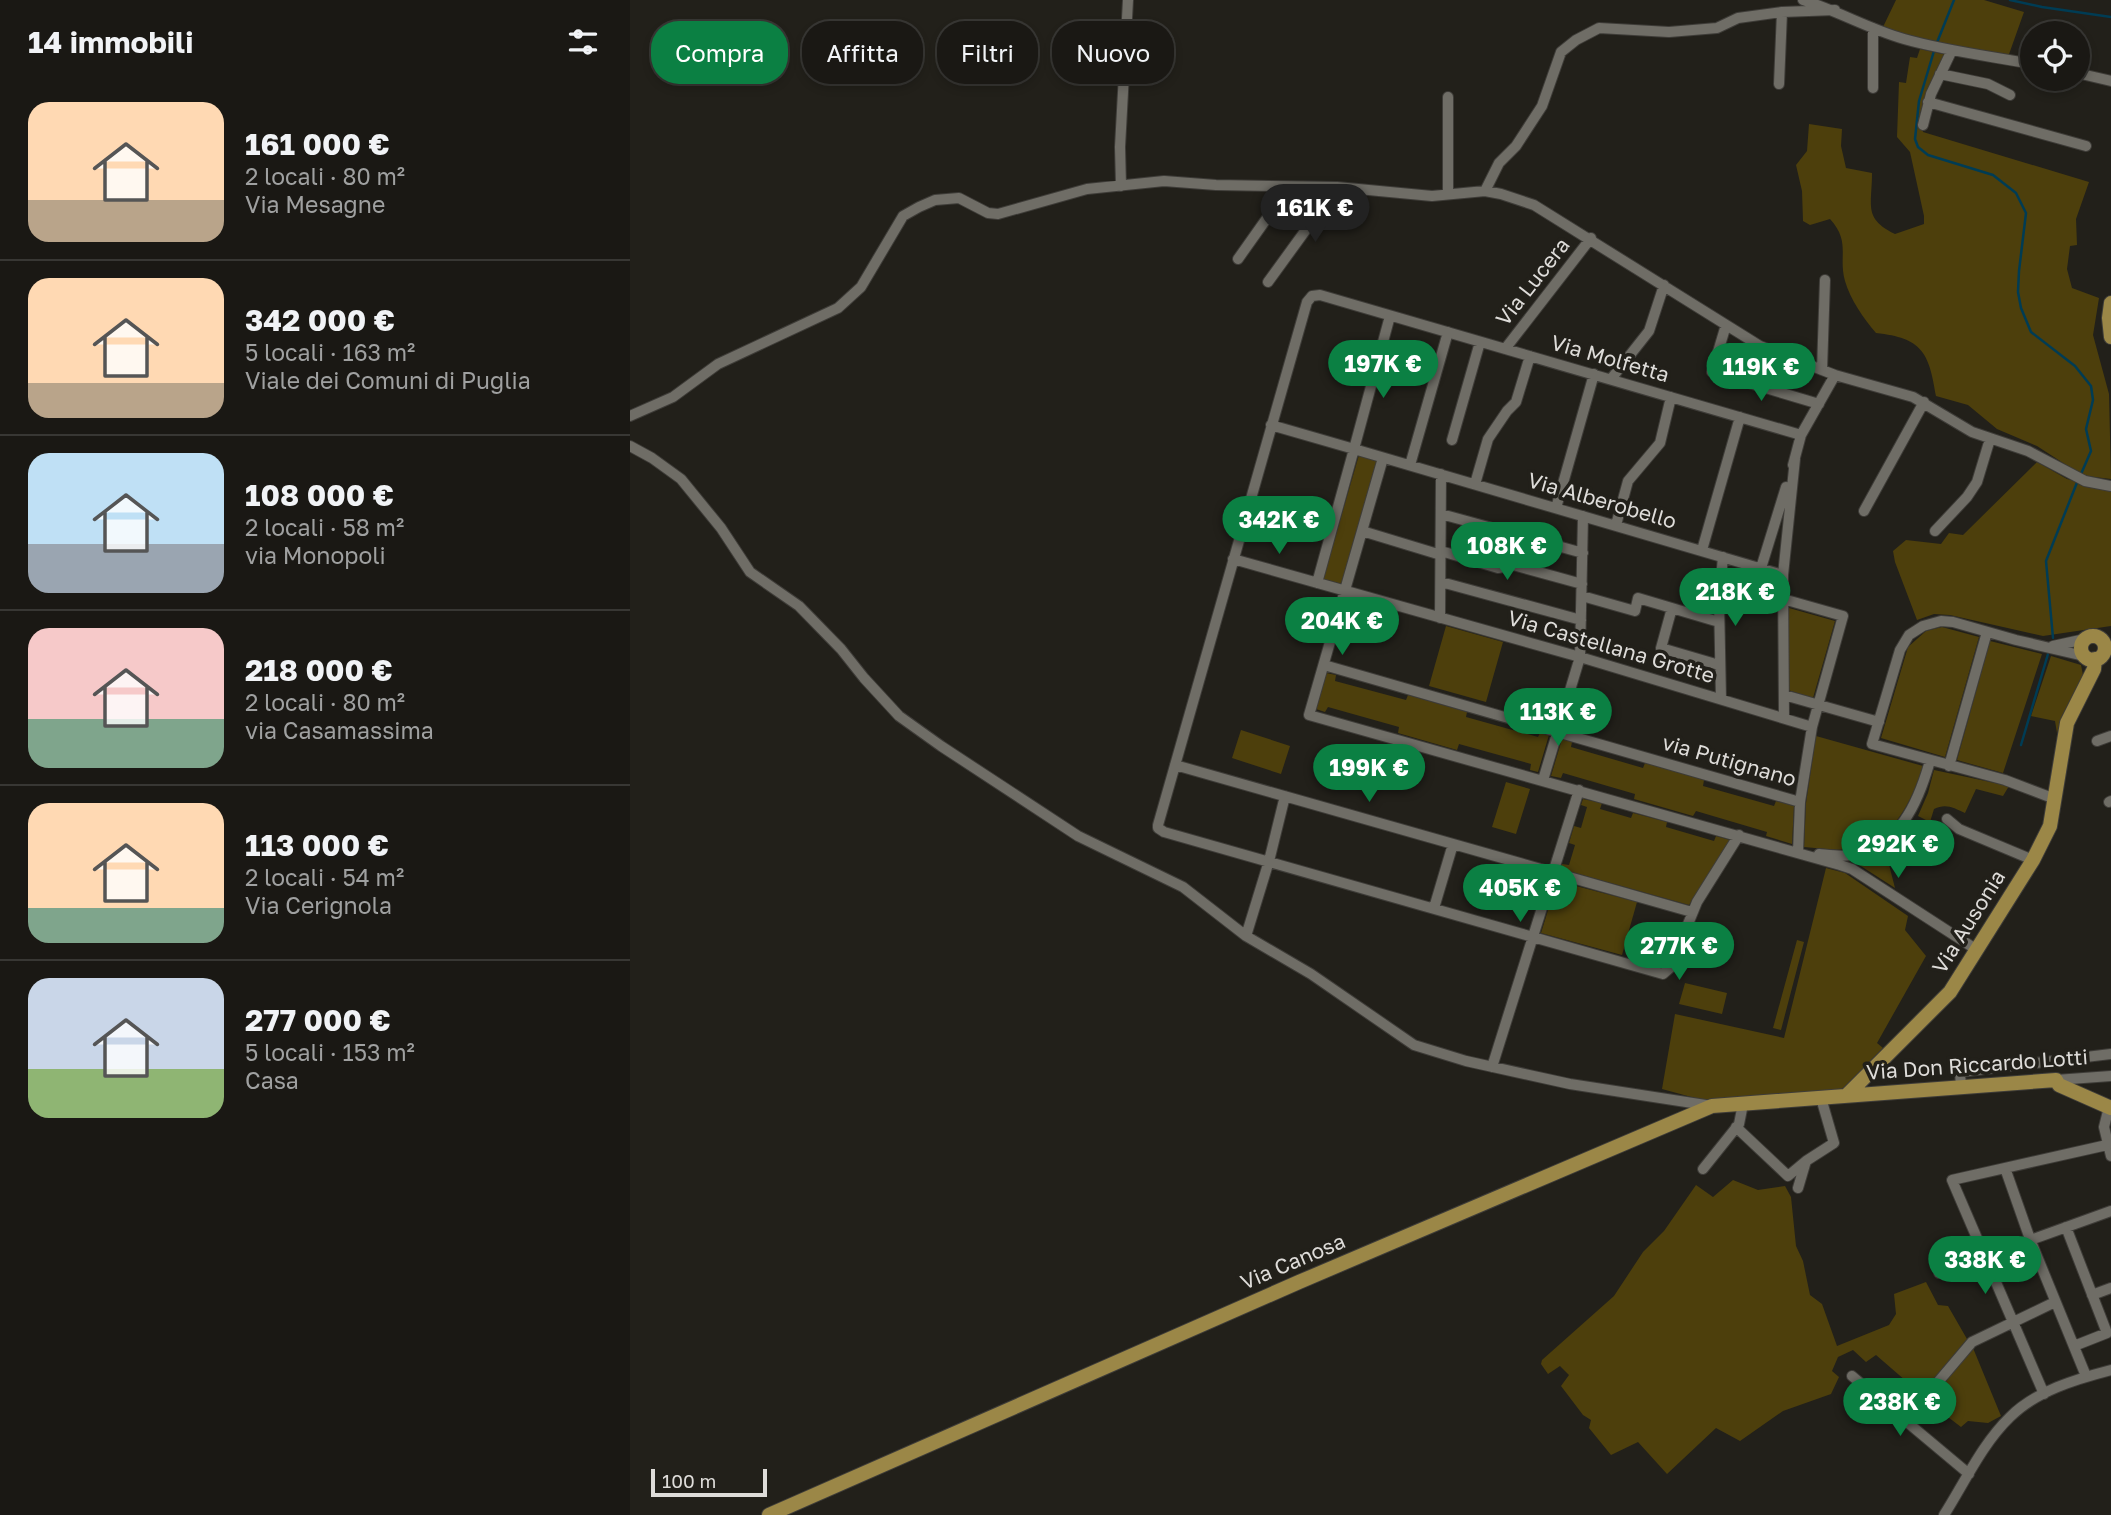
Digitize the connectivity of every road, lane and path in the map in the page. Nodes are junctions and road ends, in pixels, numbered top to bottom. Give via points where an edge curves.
1 (1128, 0) edge
2 (1803, 0) edge
3 (1835, 10) junction
4 (1782, 12) junction
5 (1873, 28) junction
6 (1952, 50) junction
7 (2020, 62) edge
8 (1940, 74) junction
9 (2090, 76) edge
10 (2111, 81) edge
11 (1779, 84) dead end
12 (1873, 88) dead end
13 (2010, 95) dead end
14 (1448, 97) dead end
15 (1928, 102) junction
16 (1923, 125) dead end
17 (2086, 146) dead end
18 (1121, 186) junction
19 (1289, 187) junction
20 (1337, 187) junction
21 (1485, 191) junction
22 (1448, 193) junction
23 (1591, 238) junction
24 (1238, 259) dead end
25 (1825, 280) dead end
26 (1268, 282) dead end
27 (1664, 285) junction
28 (2111, 303) edge
29 (1390, 316) junction
30 (1726, 325) junction
31 (1448, 332) junction
32 (2111, 337) edge
33 (1480, 342) junction
34 (1505, 349) junction
35 (1530, 356) junction
36 (1822, 370) junction
37 (1594, 374) junction
38 (1835, 376) junction
39 (1611, 379) junction
40 (1671, 397) junction
41 (1924, 402) junction
42 (1819, 404) junction
43 (630, 416) edge
44 (1740, 417) junction
45 (1271, 425) junction
46 (1801, 435) junction
47 (1990, 439) junction
48 (1452, 440) dead end
49 (630, 446) edge
50 (1354, 449) junction
51 (1383, 458) junction
52 (1794, 459) junction
53 (1410, 465) junction
54 (1441, 474) junction
55 (1475, 484) junction
56 (2111, 486) edge
57 (1556, 508) junction
58 (1864, 511) dead end
59 (1441, 514) junction
60 (1583, 516) junction
61 (1616, 526) junction
62 (1362, 531) junction
63 (1935, 531) dead end
64 (1702, 550) junction
65 (1441, 553) junction
66 (1583, 553) junction
67 (1723, 557) junction
68 (1233, 559) junction
69 (1762, 568) junction
70 (1783, 575) junction
71 (1441, 582) junction
72 (1317, 583) junction
73 (1582, 584) junction
74 (1345, 591) junction
75 (1582, 596) junction
76 (1783, 599) junction
77 (1672, 608) junction
78 (1440, 618) junction
79 (1581, 620) junction
80 (1719, 622) junction
81 (1987, 632) junction
82 (2098, 646) edge
83 (2047, 647) junction
84 (1580, 657) junction
85 (1324, 665) junction
86 (1719, 665) junction
87 (1784, 695) junction
88 (1721, 699) junction
89 (1817, 705) junction
90 (1784, 718) junction
91 (1879, 722) junction
92 (1812, 727) junction
93 (1558, 732) junction
94 (2111, 736) edge
95 (2097, 741) dead end
96 (1930, 761) junction
97 (1175, 765) junction
98 (1949, 766) junction
99 (1544, 780) junction
100 (1579, 790) junction
101 (1285, 796) junction
102 (2055, 799) junction
103 (1800, 802) junction
104 (1947, 819) dead end
105 (1739, 835) junction
106 (1453, 844) junction
107 (1798, 852) junction
108 (2033, 860) junction
109 (1269, 861) junction
110 (1553, 872) junction
111 (1434, 908) junction
112 (1692, 912) junction
113 (1246, 936) junction
114 (1532, 937) junction
115 (1977, 950) junction
116 (2111, 1054) edge
117 (1492, 1067) junction
118 (2111, 1076) edge
119 (2056, 1080) junction
120 (1961, 1087) junction
121 (1846, 1096) junction
122 (1821, 1098) junction
123 (1743, 1104) junction
124 (1712, 1106) junction
125 (2110, 1108) edge
126 (1736, 1127) junction
127 (2109, 1151) edge
128 (1806, 1161) junction
129 (2005, 1168) junction
130 (1703, 1169) dead end
131 (1798, 1188) dead end
132 (2111, 1211) edge
133 (2066, 1227) junction
134 (2030, 1239) junction
135 (1984, 1255) junction
136 (1939, 1273) dead end
137 (2111, 1288) edge
138 (2092, 1295) junction
139 (2055, 1302) junction
140 (2014, 1322) junction
141 (2074, 1346) junction
142 (2111, 1370) edge
143 (1852, 1376) dead end
144 (2086, 1376) junction
145 (2044, 1394) junction
146 (1905, 1421) junction
147 (1969, 1475) junction
148 (769, 1515) edge
149 (1944, 1515) edge

1 - 18 street
2 - 3 street
3 - 4 street
3 - 5 street
4 - 11 street
4 - 21 street via 1738,18 1717,28 1669,32 1599,28 1576,40 1561,52 1542,106 1499,163
5 - 6 street
5 - 12 street
6 - 7 street
6 - 8 street
8 - 13 street via 1988,84
8 - 15 street
9 - 10 street
14 - 22 street
15 - 16 street
15 - 17 street
18 - 19 street via 1164,181
18 - 43 street via 1066,194 999,214 959,198 919,207 904,216 861,287 838,308 718,364 673,397
19 - 20 street
19 - 24 street
20 - 22 street
20 - 26 street
21 - 22 street
21 - 23 street via 1534,205
23 - 27 street
23 - 34 street, Via Lucera
25 - 36 street
27 - 30 street
27 - 39 street via 1649,331
28 - 32 main road
29 - 31 street, Via Molfetta
29 - 45 street, Via Molfetta via 1312,296
29 - 50 street
30 - 36 street via 1760,346
30 - 42 street via 1712,372
31 - 33 street, Via Molfetta
31 - 53 street
33 - 34 street, Via Molfetta
33 - 48 street
34 - 35 street, Via Molfetta
35 - 37 street, Via Molfetta
35 - 55 street via 1516,402 1488,439
36 - 38 street
37 - 39 street, Via Molfetta
37 - 57 street
38 - 41 street
38 - 42 street
39 - 40 street, Via Molfetta
40 - 44 street, Via Molfetta
40 - 61 street via 1660,443 1628,481
41 - 47 street via 1957,425
41 - 58 street
42 - 46 street
44 - 46 street, Via Molfetta
44 - 64 street
45 - 50 street, Via Alberobello
45 - 68 street
46 - 52 street
47 - 56 street via 2028,451 2085,481
47 - 63 street via 1977,482
49 - 113 street via 681,479 750,572 799,606 899,716 1078,836 1183,887
50 - 51 street, Via Alberobello
50 - 72 street
51 - 53 street, Via Alberobello
51 - 62 street
52 - 69 street
52 - 70 street
53 - 54 street, Via Alberobello
54 - 55 street, Via Alberobello
54 - 59 street
55 - 57 street, Via Alberobello
57 - 60 street, Via Alberobello
59 - 65 street
59 - 66 street
60 - 61 street, Via Alberobello
60 - 66 street
61 - 64 street, Via Alberobello
62 - 65 street
62 - 74 street
64 - 67 street, Via Alberobello
65 - 71 street
65 - 73 street via 1498,568 1513,565
66 - 73 street
67 - 69 street, Via Alberobello
67 - 80 street
68 - 72 street, Via Castellana Grotte
68 - 97 street
69 - 70 street, Via Alberobello
70 - 76 street
71 - 78 street
71 - 79 street
72 - 74 street, Via Castellana Grotte
73 - 75 street
74 - 78 street, Via Castellana Grotte
74 - 85 street
75 - 77 street via 1635,611 1638,598
75 - 79 street
76 - 87 street
76 - 89 street via 1843,616
77 - 80 street
77 - 86 street via 1661,648
78 - 84 street, Via Castellana Grotte
79 - 84 street
80 - 86 street
81 - 83 street
81 - 91 street via 1941,621 1913,631 1900,650
81 - 98 street
82 - 83 street
82 - 83 street
82 - 102 main road, Via Ausonia via 2094,669 2067,723
84 - 88 street, Via Castellana Grotte
84 - 93 street
85 - 93 street, via Putignano
85 - 99 street via 1309,715
86 - 88 street
87 - 89 street
87 - 90 street
88 - 90 street, Via Castellana Grotte
89 - 91 street
89 - 92 street
90 - 92 street, Via Castellana Grotte
91 - 96 street via 1872,744
92 - 103 street
93 - 99 street
93 - 103 street, via Putignano
94 - 95 street
96 - 98 street
96 - 107 street via 1911,812 1881,843 1852,855
97 - 101 street
97 - 109 street via 1158,828
98 - 102 street via 2005,779
99 - 100 street
100 - 105 street
100 - 110 street
101 - 106 street
101 - 109 street
102 - 108 main road, Via Ausonia via 2050,826
103 - 107 street
104 - 108 street via 1959,829
105 - 107 street
105 - 112 street
106 - 110 street
106 - 111 street
107 - 115 street via 1852,869
108 - 115 main road, Via Ausonia
109 - 111 street
109 - 113 street
110 - 112 street
110 - 114 street
111 - 114 street
112 - 114 street via 1670,968 1663,974
113 - 117 street via 1311,974 1414,1045
114 - 117 street
115 - 121 main road, Via Ausonia via 1950,992
116 - 120 street via 1960,1072
117 - 124 street
118 - 119 street, Via Don Riccardo Lotti
119 - 120 main road, Via Don Riccardo Lotti
119 - 125 main road
120 - 121 main road, Via Don Riccardo Lotti
121 - 122 main road, Via Canosa
122 - 123 main road, Via Canosa
122 - 128 street via 1834,1143
123 - 124 main road, Via Canosa
123 - 126 street
124 - 148 main road, Via Canosa
125 - 127 street via 2104,1127
126 - 128 street via 1788,1176
126 - 130 street
127 - 129 street
128 - 131 street
129 - 134 street
129 - 135 street via 1952,1181
132 - 133 street
133 - 134 street
133 - 138 street
134 - 135 street
134 - 139 street
135 - 136 street
135 - 140 street
137 - 138 street
138 - 141 street via 2107,1333
139 - 140 street
139 - 141 street
140 - 145 street
140 - 146 street via 1972,1342
141 - 144 street
142 - 144 street
143 - 146 street
144 - 145 street
145 - 147 street via 2000,1427
146 - 147 street
147 - 149 street

